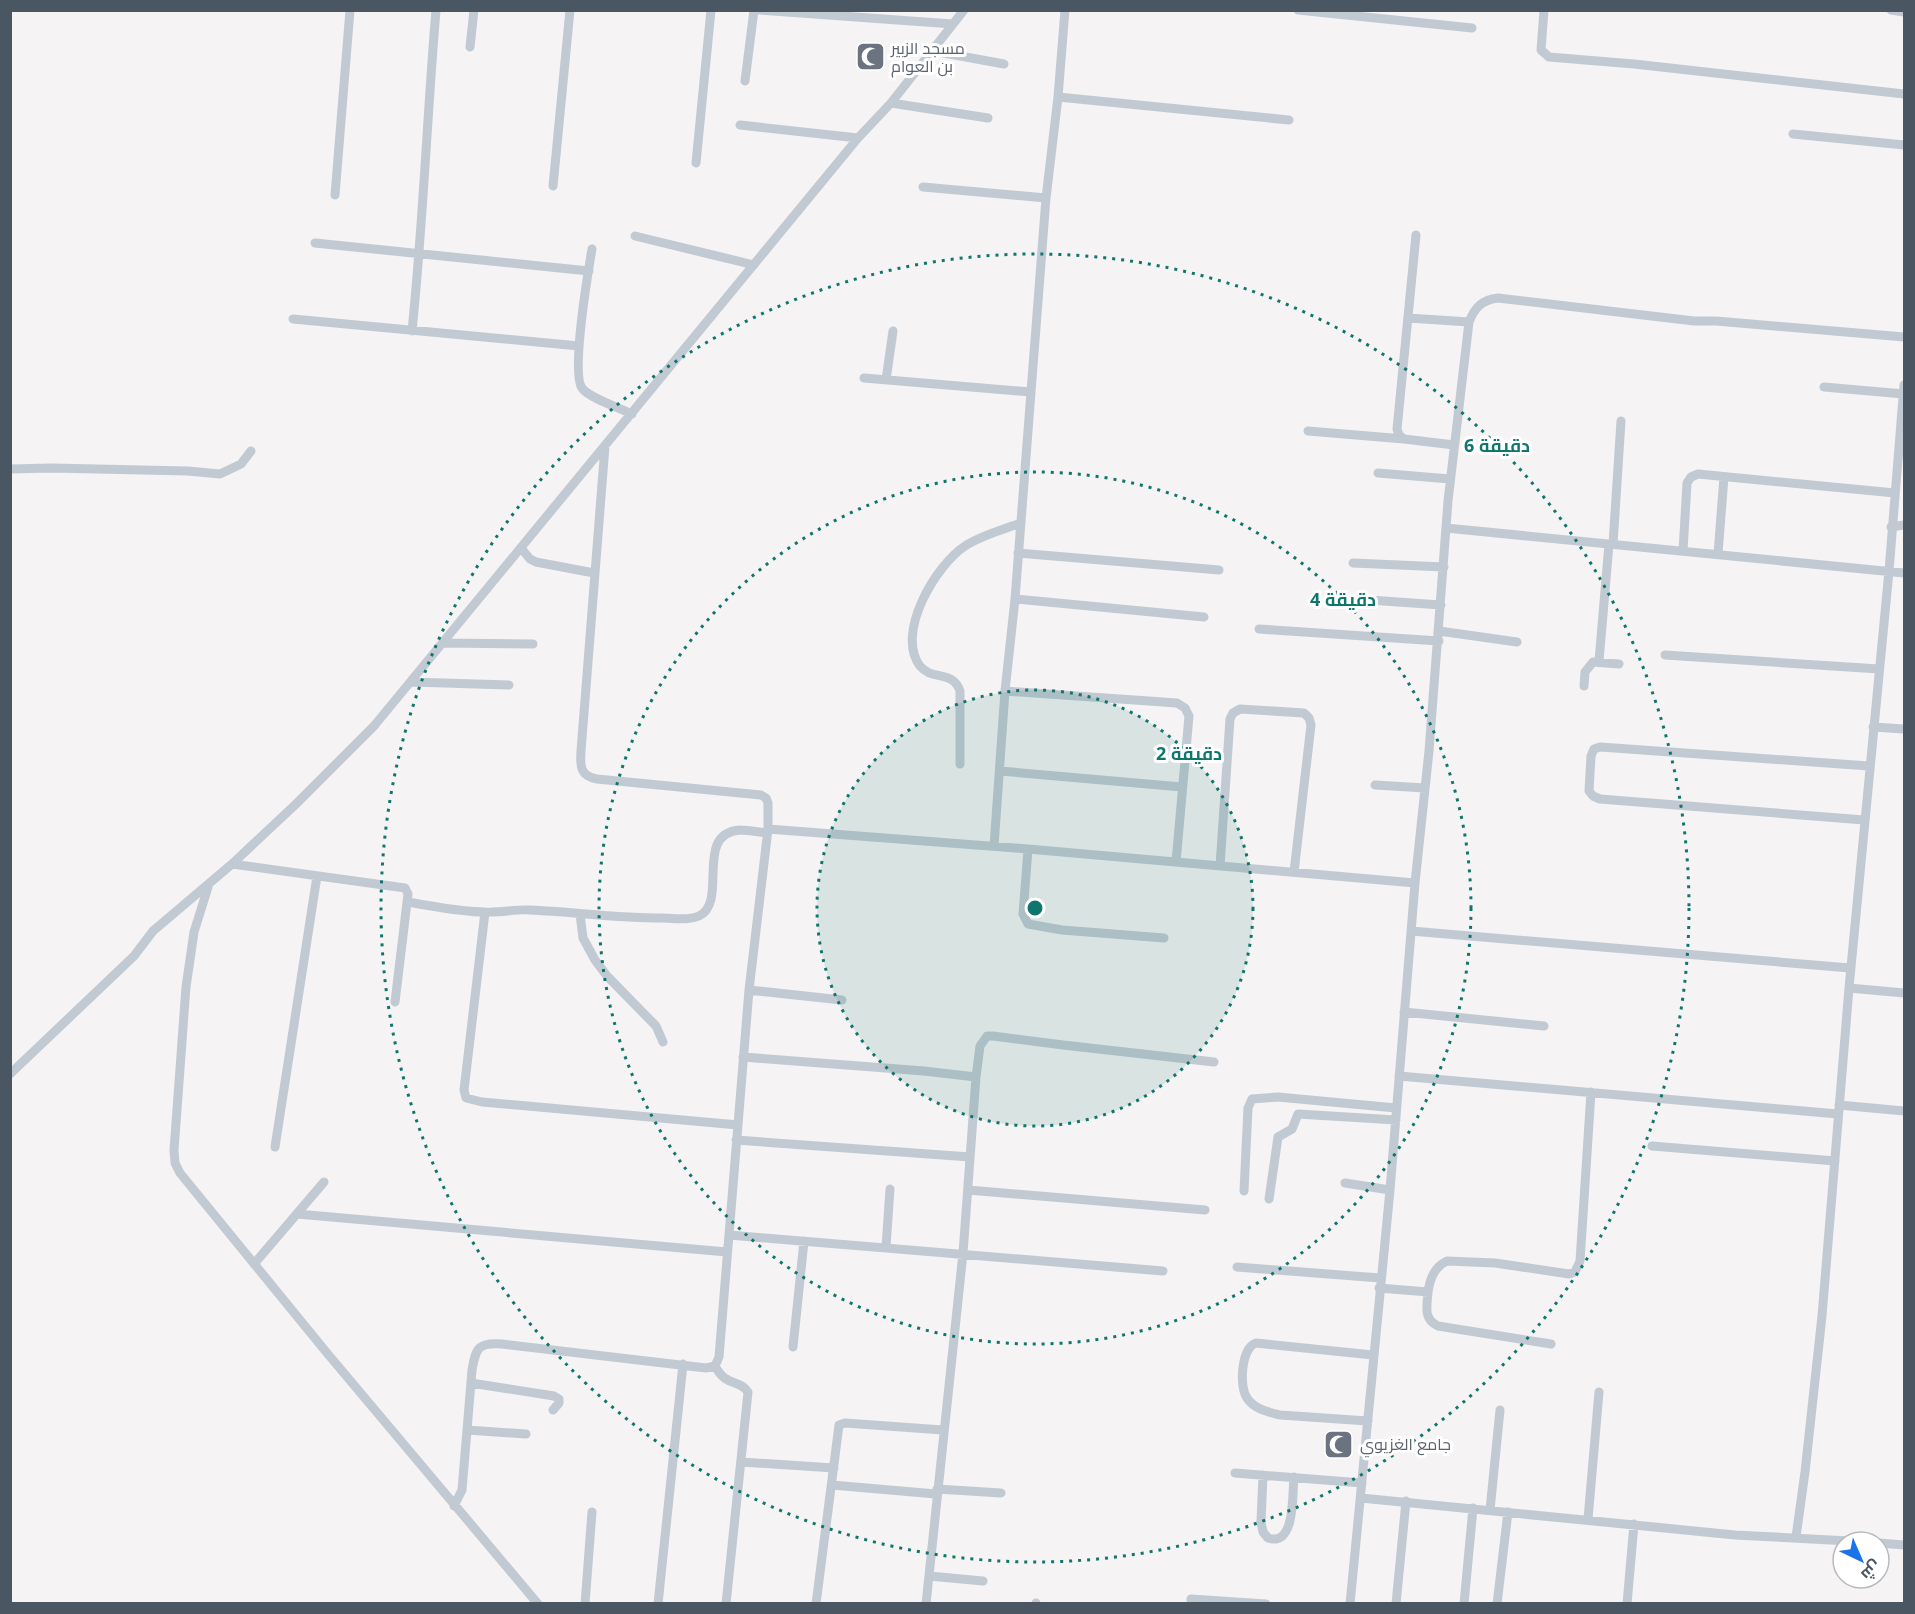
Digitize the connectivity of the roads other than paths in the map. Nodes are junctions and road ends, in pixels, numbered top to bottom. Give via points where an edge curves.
1 (350, 10) edge
2 (436, 10) edge
3 (474, 10) edge
4 (570, 10) edge
5 (711, 10) edge
6 (754, 10) edge
7 (760, 10) edge
8 (964, 10) edge
9 (1065, 10) edge
10 (1298, 10) edge
11 (1544, 10) edge
12 (1892, 10) edge
13 (1905, 12) edge
14 (953, 24) junction
15 (1472, 28) dead end
16 (470, 47) dead end
17 (933, 51) junction
18 (1004, 64) dead end
19 (746, 81) dead end
20 (1905, 94) edge
21 (1058, 97) junction
22 (891, 103) junction
23 (988, 118) dead end
24 (1289, 120) dead end
25 (740, 125) dead end
26 (1793, 134) dead end
27 (858, 138) junction
28 (1905, 145) edge
29 (696, 163) dead end
30 (553, 186) dead end
31 (923, 187) dead end
32 (334, 195) dead end
33 (1046, 198) junction
34 (1416, 235) dead end
35 (635, 236) dead end
36 (315, 243) dead end
37 (592, 249) dead end
38 (420, 255) junction
39 (754, 265) junction
40 (589, 271) junction
41 (1408, 318) junction
42 (293, 319) dead end
43 (1469, 322) junction
44 (412, 331) junction
45 (893, 331) dead end
46 (1905, 337) edge
47 (579, 346) junction
48 (864, 378) dead end
49 (886, 380) junction
50 (1824, 387) dead end
51 (1904, 389) edge
52 (1031, 392) junction
53 (632, 414) junction
54 (1621, 421) dead end
55 (1308, 431) dead end
56 (1404, 439) junction
57 (1454, 445) junction
58 (605, 446) junction
59 (250, 451) dead end
60 (10, 469) edge
61 (1378, 473) dead end
62 (1724, 477) junction
63 (1450, 479) junction
64 (1895, 493) junction
65 (1021, 523) junction
66 (1905, 525) edge
67 (1892, 527) junction
68 (1446, 528) junction
69 (1611, 544) junction
70 (520, 548) junction
71 (1683, 551) junction
72 (1018, 553) junction
73 (1718, 554) junction
74 (1353, 562) dead end
75 (1444, 567) junction
76 (1219, 570) dead end
77 (1889, 571) junction
78 (594, 573) junction
79 (1905, 573) edge
80 (1015, 598) junction
81 (1370, 600) dead end
82 (1441, 605) junction
83 (1204, 617) dead end
84 (1259, 628) dead end
85 (1439, 631) junction
86 (1439, 641) junction
87 (1517, 642) dead end
88 (443, 643) junction
89 (533, 644) dead end
90 (1665, 655) dead end
91 (1599, 661) junction
92 (1619, 664) dead end
93 (1879, 669) junction
94 (411, 682) junction
95 (509, 686) dead end
96 (1584, 686) dead end
97 (1005, 691) junction
98 (1873, 727) junction
99 (1905, 729) edge
100 (960, 764) dead end
101 (1869, 766) junction
102 (1000, 771) junction
103 (1375, 785) dead end
104 (1182, 787) junction
105 (1425, 788) junction
106 (1864, 820) junction
107 (767, 831) junction
108 (994, 846) junction
109 (1028, 849) junction
110 (1176, 862) junction
111 (232, 864) junction
112 (1220, 866) junction
113 (1294, 872) junction
114 (317, 876) junction
115 (210, 882) junction
116 (1415, 883) junction
117 (407, 902) junction
118 (485, 912) junction
119 (580, 914) junction
120 (1412, 931) junction
121 (1164, 938) dead end
122 (1851, 968) junction
123 (1848, 988) junction
124 (748, 990) junction
125 (1905, 993) edge
126 (842, 1000) dead end
127 (395, 1002) dead end
128 (1404, 1012) junction
129 (1544, 1026) dead end
130 (663, 1041) dead end
131 (743, 1058) junction
132 (1214, 1062) dead end
133 (10, 1074) edge
134 (1399, 1076) junction
135 (976, 1077) junction
136 (1591, 1092) junction
137 (1396, 1108) junction
138 (1838, 1109) junction
139 (1905, 1111) edge
140 (1396, 1120) junction
141 (738, 1125) junction
142 (736, 1140) junction
143 (1652, 1146) dead end
144 (275, 1147) dead end
145 (970, 1156) junction
146 (1834, 1161) junction
147 (324, 1182) dead end
148 (1345, 1183) dead end
149 (890, 1189) dead end
150 (968, 1190) junction
151 (1390, 1190) junction
152 (1244, 1191) dead end
153 (1269, 1198) dead end
154 (1205, 1210) dead end
155 (297, 1214) junction
156 (729, 1235) junction
157 (804, 1241) junction
158 (886, 1247) junction
159 (727, 1252) junction
160 (963, 1253) junction
161 (254, 1264) junction
162 (1237, 1266) dead end
163 (1163, 1271) dead end
164 (1380, 1278) junction
165 (1379, 1288) junction
166 (1428, 1292) junction
167 (1551, 1344) dead end
168 (793, 1347) dead end
169 (1373, 1355) junction
170 (682, 1364) junction
171 (716, 1366) junction
172 (471, 1383) junction
173 (1599, 1392) dead end
174 (554, 1410) dead end
175 (1500, 1410) dead end
176 (1368, 1421) junction
177 (467, 1430) junction
178 (943, 1430) junction
179 (526, 1434) dead end
180 (741, 1462) junction
181 (834, 1468) junction
182 (1235, 1473) dead end
183 (1263, 1475) junction
184 (1294, 1477) junction
185 (1362, 1484) junction
186 (832, 1485) junction
187 (937, 1491) junction
188 (1001, 1493) dead end
189 (1361, 1498) junction
190 (1406, 1501) junction
191 (454, 1506) junction
192 (1473, 1508) junction
193 (1490, 1510) junction
194 (592, 1512) dead end
195 (1508, 1512) junction
196 (1588, 1519) junction
197 (1634, 1524) junction
198 (1796, 1537) junction
199 (1831, 1539) edge
200 (929, 1576) junction
201 (983, 1581) dead end
202 (538, 1604) edge
203 (585, 1604) edge
204 (658, 1604) edge
205 (726, 1604) edge
206 (816, 1604) edge
207 (926, 1604) edge
208 (1191, 1604) edge
209 (1266, 1604) edge
210 (1350, 1604) edge
211 (1396, 1604) edge
212 (1464, 1604) edge
213 (1497, 1604) edge
214 (1627, 1604) edge

1 - 32 street
2 - 38 street
3 - 16 street
4 - 30 street
5 - 29 street
6 - 19 street
7 - 14 street
8 - 14 street
9 - 21 street
10 - 15 street
11 - 20 street via 1541,50 1549,57
12 - 13 street
14 - 17 street
17 - 18 street
17 - 22 street
21 - 24 street
21 - 33 street
22 - 23 street
22 - 27 street
25 - 27 street
26 - 28 street
27 - 39 street
31 - 33 street
33 - 52 street
34 - 41 street
35 - 39 street
36 - 38 street
37 - 40 street
38 - 40 street
38 - 44 street
39 - 53 street
40 - 47 street
41 - 43 street
41 - 56 street via 1397,429
42 - 44 street
43 - 46 street via 1476,307 1498,298 1694,321
43 - 57 street
44 - 47 street
45 - 49 street
47 - 53 street via 581,387
48 - 49 street
49 - 52 street
50 - 51 street
51 - 64 street
52 - 65 street
53 - 58 street
54 - 69 street
55 - 56 street
56 - 57 street
57 - 63 street
58 - 70 street
58 - 78 street
59 - 60 street via 241,464 220,474
61 - 63 street
62 - 64 street
62 - 71 street via 1698,474 1687,483
62 - 73 street
63 - 68 street
64 - 67 street
65 - 72 street
65 - 100 street via 990,534 953,556 926,592 915,619 913,647 921,667 931,675 950,678 960,691
66 - 67 street
67 - 77 street
68 - 69 street
68 - 75 street
69 - 71 street
69 - 91 street
70 - 78 street via 536,562
70 - 88 street
71 - 73 street
72 - 76 street
72 - 80 street
73 - 77 street
74 - 75 street
75 - 82 street
77 - 79 street
77 - 93 street
78 - 107 street via 581,771 597,779 764,796 768,803
80 - 83 street
80 - 97 street
81 - 82 street
82 - 85 street
84 - 86 street
85 - 86 street
85 - 87 street
86 - 105 street
88 - 89 street
88 - 94 street
90 - 93 street
91 - 92 street
91 - 96 street via 1588,666
93 - 98 street
94 - 95 street
94 - 111 street via 335,766
97 - 102 street
97 - 104 street via 1177,703 1189,716
98 - 99 street
98 - 101 street
101 - 106 street
101 - 106 street via 1600,747 1591,756 1588,790 1600,799
102 - 104 street
102 - 108 street
103 - 105 street
104 - 110 street
105 - 116 street
106 - 122 street
107 - 108 street
107 - 119 street via 734,831 719,842 711,899 708,909 699,916
107 - 124 street
108 - 109 street
109 - 110 street
109 - 121 street via 1023,914 1028,924
110 - 112 street
111 - 114 street
111 - 115 street
112 - 113 street
112 - 113 street via 1233,713 1240,709 1304,713 1311,725
113 - 116 street
114 - 117 street via 405,888
114 - 144 street
115 - 133 street via 153,931 134,956
115 - 161 street via 194,932 186,987 174,1156 180,1173
116 - 120 street
117 - 118 street
117 - 127 street
118 - 119 street
118 - 141 street via 466,1098
119 - 130 street via 583,938 595,960 656,1026
120 - 122 street
120 - 128 street
122 - 123 street
123 - 125 street
123 - 138 street
124 - 126 street
124 - 131 street
128 - 129 street
128 - 134 street
131 - 135 street
131 - 141 street
132 - 135 street via 987,1036 980,1046
134 - 136 street
134 - 137 street
135 - 145 street
136 - 138 street
136 - 166 street via 1580,1261 1575,1272 1447,1261 1436,1270
137 - 140 street
137 - 152 street via 1252,1099 1248,1108
138 - 139 street
138 - 146 street
140 - 151 street
140 - 153 street via 1298,1114 1293,1129 1278,1137
141 - 142 street
142 - 145 street
142 - 156 street
143 - 146 street
145 - 150 street
146 - 198 street via 1822,1316
147 - 155 street
148 - 151 street
149 - 158 street
150 - 154 street
150 - 160 street
151 - 164 street
155 - 159 street
155 - 161 street
156 - 157 street
156 - 159 street
157 - 158 street
157 - 168 street
158 - 160 street
159 - 171 street
160 - 163 street
160 - 178 street
161 - 191 street
162 - 164 street
164 - 165 street
165 - 166 street
165 - 169 street
166 - 167 street via 1428,1319 1437,1326
169 - 176 street
169 - 176 street via 1256,1343 1247,1348 1243,1374 1245,1396 1267,1412
170 - 171 street
170 - 172 street via 485,1344 475,1355
170 - 204 street
171 - 180 street via 725,1380 744,1386 748,1392
172 - 174 street via 554,1396 559,1399
172 - 177 street
173 - 196 street
175 - 193 street
176 - 185 street
177 - 179 street
177 - 191 street via 462,1490
178 - 181 street via 842,1424 838,1428
178 - 187 street
180 - 181 street
180 - 205 street
181 - 186 street
182 - 183 street
183 - 184 street
183 - 184 street via 1262,1528 1268,1538 1275,1540 1283,1537 1288,1528
184 - 185 street
185 - 189 street
186 - 187 street
186 - 206 street
187 - 188 street
187 - 200 street
189 - 190 street
189 - 210 street
190 - 192 street
190 - 211 street
191 - 202 street
192 - 193 street
192 - 212 street
193 - 195 street
194 - 203 street
195 - 196 street
195 - 213 street
196 - 197 street
197 - 198 street
197 - 214 street
198 - 199 street
200 - 201 street
200 - 207 street
208 - 209 street via 1191,1599

